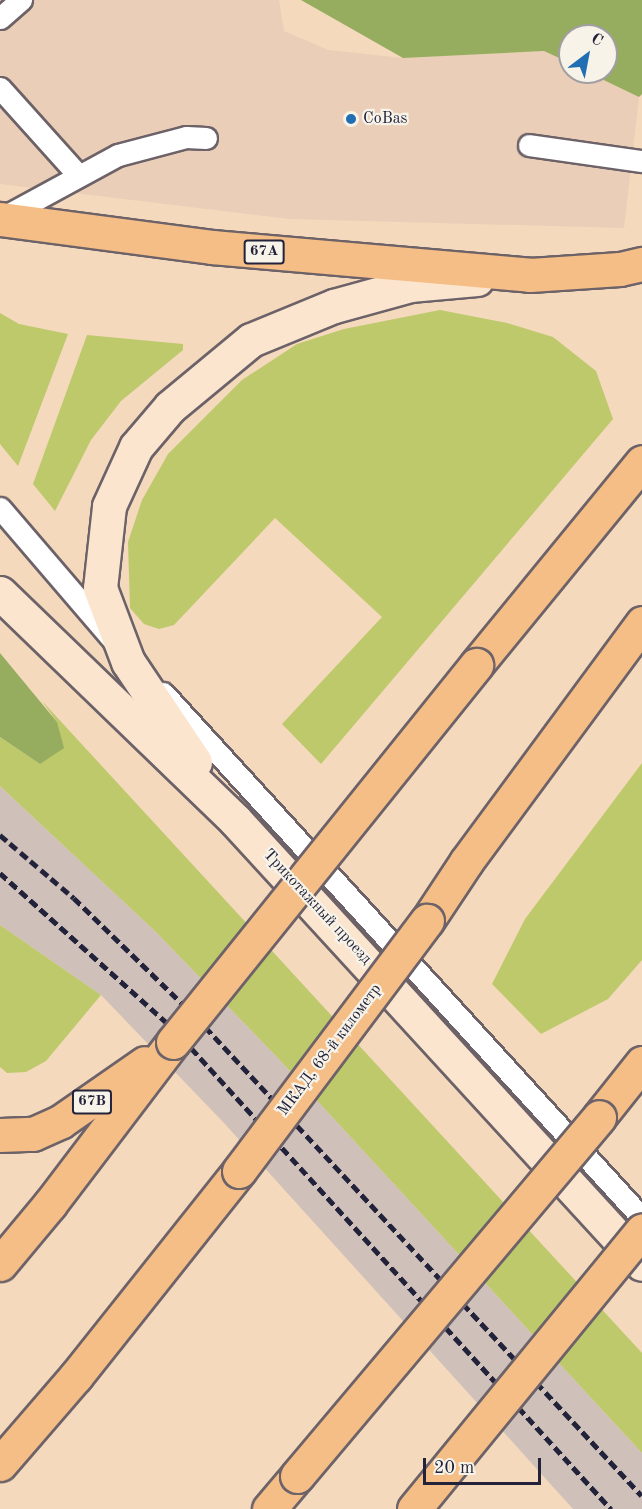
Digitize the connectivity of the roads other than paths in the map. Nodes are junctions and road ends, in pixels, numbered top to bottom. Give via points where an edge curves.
1 (21, 0) edge
2 (0, 18) edge
3 (0, 88) edge
4 (206, 138) dead end
5 (529, 145) dead end
6 (642, 161) edge
7 (80, 176) junction
8 (0, 219) edge
9 (642, 264) edge
10 (530, 274) junction
11 (642, 462) edge
12 (0, 508) edge
13 (0, 593) edge
14 (642, 624) edge
15 (125, 652) junction
16 (235, 820) junction
17 (173, 1042) junction
18 (642, 1063) edge
19 (0, 1136) edge
20 (50, 1204) junction
21 (642, 1218) edge
22 (642, 1230) edge
23 (0, 1248) edge
24 (0, 1264) edge
25 (642, 1264) edge
26 (0, 1464) edge
27 (269, 1509) edge
28 (414, 1509) edge

1 - 2 lane
3 - 7 lane
4 - 7 lane via 186,137 118,155
5 - 6 lane
7 - 8 lane
8 - 10 main road, 67A via 212,248
9 - 10 main road, 67A via 620,269
10 - 15 main road via 410,285 334,306 251,340 170,407 136,447 109,506 100,588
11 - 17 main road, bridge
12 - 15 lane via 79,605
13 - 16 main road, Трикотажный проезд
14 - 26 main road, МКАД, 68-й километр, bridge via 466,862 427,921 239,1171 76,1376
15 - 16 main road
15 - 21 lane
16 - 25 main road, Трикотажный проезд
17 - 19 main road, 67B via 60,1122 33,1134
17 - 20 main road
18 - 27 main road, bridge
20 - 23 main road
20 - 24 main road
22 - 28 main road, bridge

